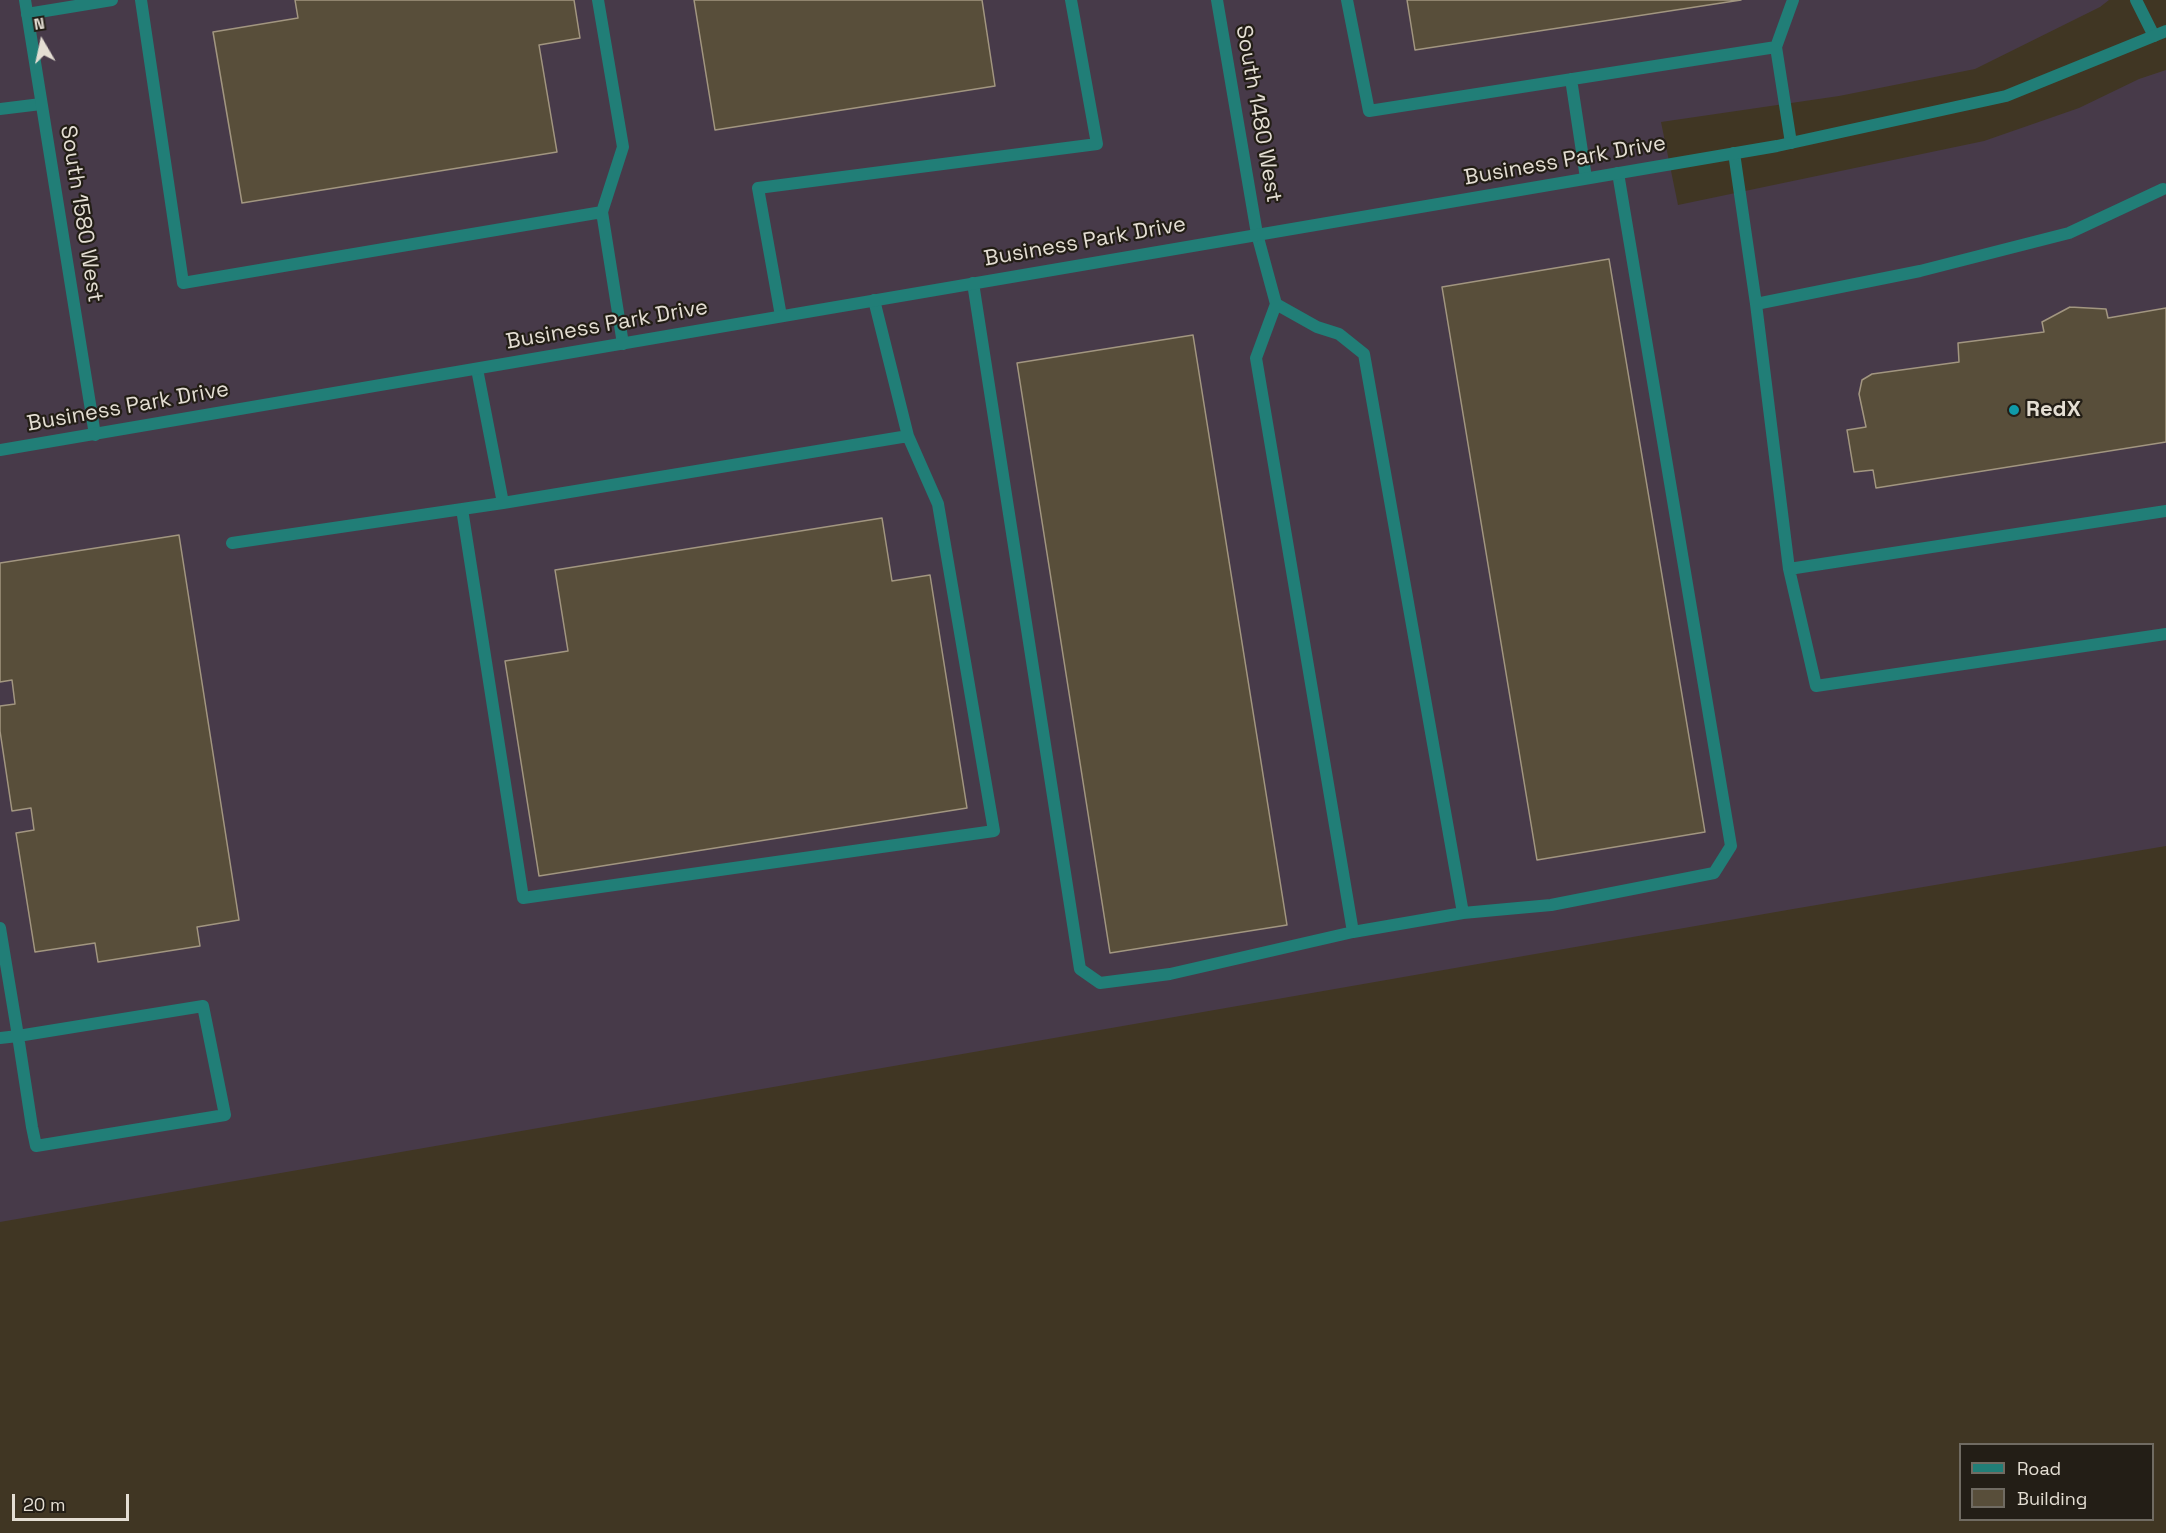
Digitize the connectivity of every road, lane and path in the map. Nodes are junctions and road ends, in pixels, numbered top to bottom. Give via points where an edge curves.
1 (25, 0) edge
2 (112, 0) edge
3 (141, 0) edge
4 (598, 0) edge
5 (1071, 0) edge
6 (1217, 0) edge
7 (1347, 0) edge
8 (1793, 0) edge
9 (2136, 0) edge
10 (27, 14) junction
11 (2166, 31) edge
12 (2154, 36) junction
13 (1776, 47) junction
14 (1570, 79) junction
15 (42, 104) junction
16 (0, 109) edge
17 (1791, 143) junction
18 (1734, 153) junction
19 (1618, 173) junction
20 (1586, 178) junction
21 (2163, 189) dead end
22 (602, 212) junction
23 (1257, 234) junction
24 (974, 283) junction
25 (874, 300) junction
26 (1276, 304) junction
27 (1756, 304) junction
28 (781, 316) junction
29 (623, 344) junction
30 (477, 369) junction
31 (95, 435) junction
32 (908, 436) junction
33 (0, 450) edge
34 (503, 503) junction
35 (462, 509) junction
36 (2166, 511) edge
37 (232, 543) dead end
38 (1789, 569) junction
39 (2166, 634) edge
40 (1463, 913) junction
41 (0, 928) edge
42 (1353, 932) junction
43 (18, 1036) junction
44 (0, 1038) edge

1 - 10 street, South 1580 West
2 - 10 street
3 - 22 street via 183,283
4 - 22 street via 622,147
5 - 28 street via 1097,144 758,188
6 - 23 street, South 1480 West
7 - 14 street via 1369,111
8 - 13 street
9 - 12 street
10 - 15 street, South 1580 West
11 - 12 street, Business Park Drive
12 - 17 street, Business Park Drive via 2006,96
13 - 14 street
13 - 17 street
14 - 20 street
15 - 16 street
15 - 31 street, South 1580 West
17 - 18 street, Business Park Drive
18 - 19 street, Business Park Drive
18 - 27 street
19 - 20 street, Business Park Drive
19 - 40 street via 1731,846 1714,873 1551,905
20 - 23 street, Business Park Drive
21 - 27 street via 2069,233 1920,271
22 - 29 street
23 - 24 street, Business Park Drive
23 - 26 street, South 1480 West
24 - 25 street, Business Park Drive
24 - 42 street via 1080,969 1100,982 1170,974
25 - 28 street, Business Park Drive
25 - 32 street
26 - 40 street via 1317,327 1339,334 1364,354
26 - 42 street via 1256,358
27 - 38 street
28 - 29 street, Business Park Drive
29 - 30 street, Business Park Drive
30 - 31 street, Business Park Drive
30 - 34 street
31 - 33 street, Business Park Drive
32 - 34 street
32 - 35 street via 938,504 994,831 523,898
34 - 35 street
35 - 37 street
36 - 38 street
38 - 39 street via 1816,686
40 - 42 street
41 - 43 street
43 - 43 street via 36,1146 225,1115 203,1006
43 - 44 street

